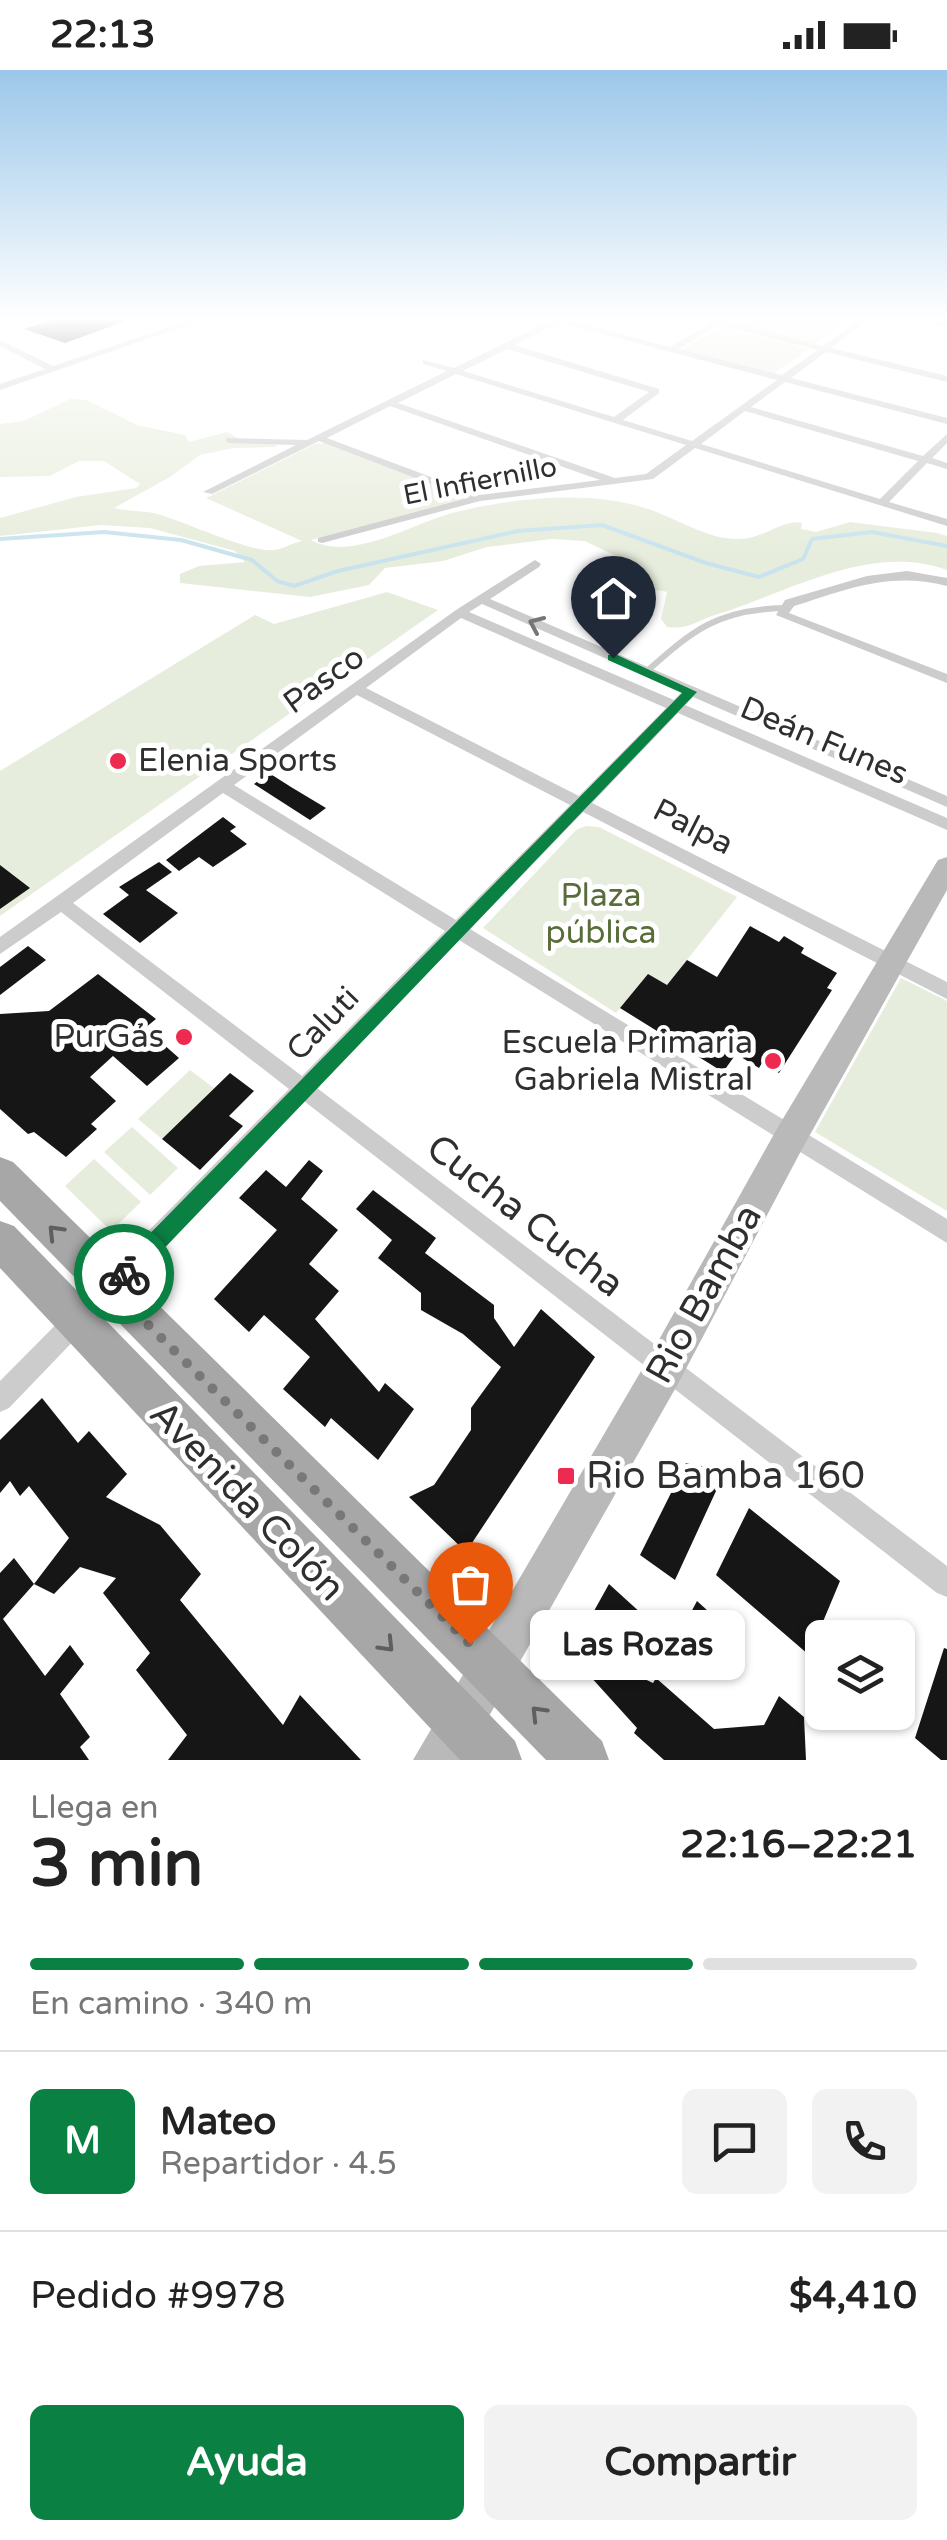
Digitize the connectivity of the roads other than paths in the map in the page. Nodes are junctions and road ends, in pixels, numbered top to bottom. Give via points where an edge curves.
1 (399, 399) edge
2 (543, 399) edge
3 (644, 399) edge
4 (756, 399) edge
5 (864, 399) edge
6 (390, 403) junction
7 (744, 408) junction
8 (615, 421) junction
9 (947, 421) edge
10 (947, 437) edge
11 (230, 440) dead end
12 (314, 440) junction
13 (693, 445) junction
14 (924, 460) junction
15 (947, 466) edge
16 (617, 481) junction
17 (208, 492) dead end
18 (478, 498) junction
19 (882, 503) junction
20 (947, 523) edge
21 (322, 540) dead end
22 (535, 564) dead end
23 (947, 582) edge
24 (480, 599) junction
25 (783, 608) junction
26 (460, 613) junction
27 (646, 672) junction
28 (947, 679) edge
29 (358, 690) junction
30 (683, 699) junction
31 (224, 786) junction
32 (947, 802) edge
33 (581, 804) junction
34 (947, 824) edge
35 (947, 867) edge
36 (61, 903) junction
37 (460, 929) junction
38 (0, 947) edge
39 (892, 963) junction
40 (947, 991) edge
41 (304, 1089) junction
42 (790, 1138) junction
43 (0, 1174) edge
44 (947, 1232) edge
45 (0, 1240) edge
46 (111, 1288) junction
47 (76, 1323) junction
48 (665, 1368) junction
49 (0, 1399) edge
50 (947, 1583) edge
51 (492, 1666) junction
52 (448, 1740) edge
53 (496, 1760) edge
54 (584, 1760) edge

1 - 6 street
2 - 8 street
3 - 8 street
4 - 7 street
5 - 9 street
6 - 12 street
6 - 16 street
7 - 13 street
7 - 14 street
8 - 13 street
10 - 14 street
11 - 12 street
12 - 17 street
12 - 18 street
13 - 16 street, El Infiernillo via 649,478
13 - 19 street
14 - 15 street
14 - 19 street
16 - 18 street, El Infiernillo
18 - 21 street, El Infiernillo
19 - 20 street
22 - 24 street, Pasco
23 - 25 street via 884,575
24 - 26 street, Pasco
27 -> 24 street, Deán Funes
25 - 27 lane via 724,612
25 - 28 street via 782,615 793,621
26 - 29 street, Pasco
26 - 30 street, Deán Funes
27 - 30 street, Deán Funes
29 - 31 street, Pasco
29 - 33 street, Palpa
30 - 32 street, Deán Funes
30 - 33 street, Caluti
30 - 34 street, Deán Funes
31 - 36 street, Pasco
31 - 37 street
33 - 37 street, Caluti
33 - 39 street, Palpa
35 - 39 main road, Rio Bamba
36 - 38 street, Pasco
36 - 41 street, Cucha Cucha
37 - 41 street, Caluti
37 - 42 street
39 - 40 street, Palpa
39 - 42 main road, Rio Bamba
41 - 46 street, Caluti
41 - 48 street, Cucha Cucha
42 - 44 street
42 - 48 main road, Rio Bamba
46 -> 43 main road, Avenida Colón
45 - 47 main road, Avenida Colón
46 - 47 street, Caluti
46 - 51 main road, Avenida Colón
47 - 49 street, Caluti
47 -> 52 main road, Avenida Colón
48 - 50 street, Cucha Cucha
48 - 51 main road, Rio Bamba
51 - 52 main road, Rio Bamba
54 -> 51 main road, Avenida Colón
52 - 53 main road, Avenida Colón

